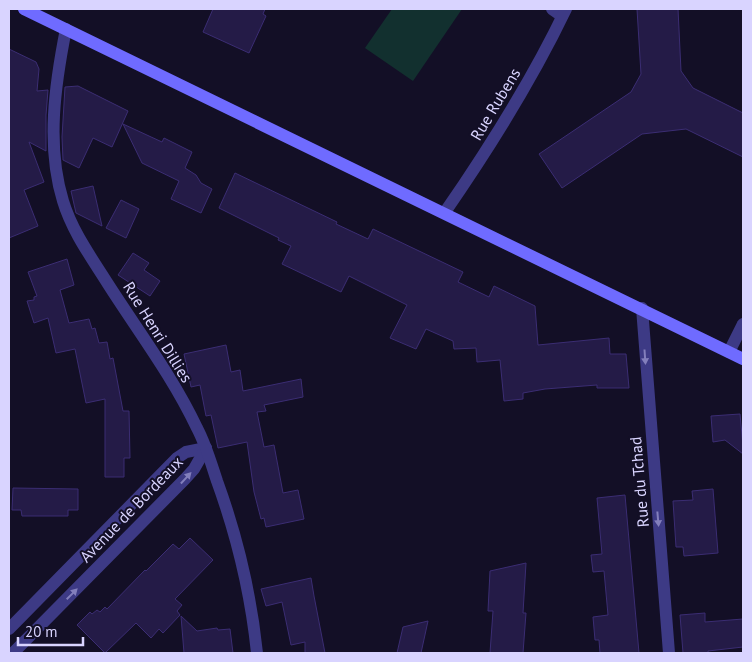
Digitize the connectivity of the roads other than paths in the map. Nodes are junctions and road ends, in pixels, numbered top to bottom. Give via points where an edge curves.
1 (24, 9) edge
2 (560, 11) edge
3 (66, 29) junction
4 (445, 212) junction
5 (642, 308) junction
6 (743, 324) edge
7 (729, 352) junction
8 (743, 359) edge
9 (206, 448) junction
10 (9, 629) edge
11 (13, 653) edge
12 (257, 653) edge
13 (669, 653) edge

1 - 3 main road
2 - 4 street, Rue Rubens via 506,120
3 - 4 main road
3 - 9 street, Rue Henri Dillies via 57,77 54,133 64,202 81,240 186,407
4 - 5 main road
5 - 7 main road
5 -> 13 street, Rue du Tchad
6 - 7 street
7 - 8 main road
9 - 10 street, Avenue de Bordeaux via 186,452 177,458
11 -> 9 street, Avenue de Bordeaux via 194,469
9 - 12 street, Rue Henri Dillies via 242,568

